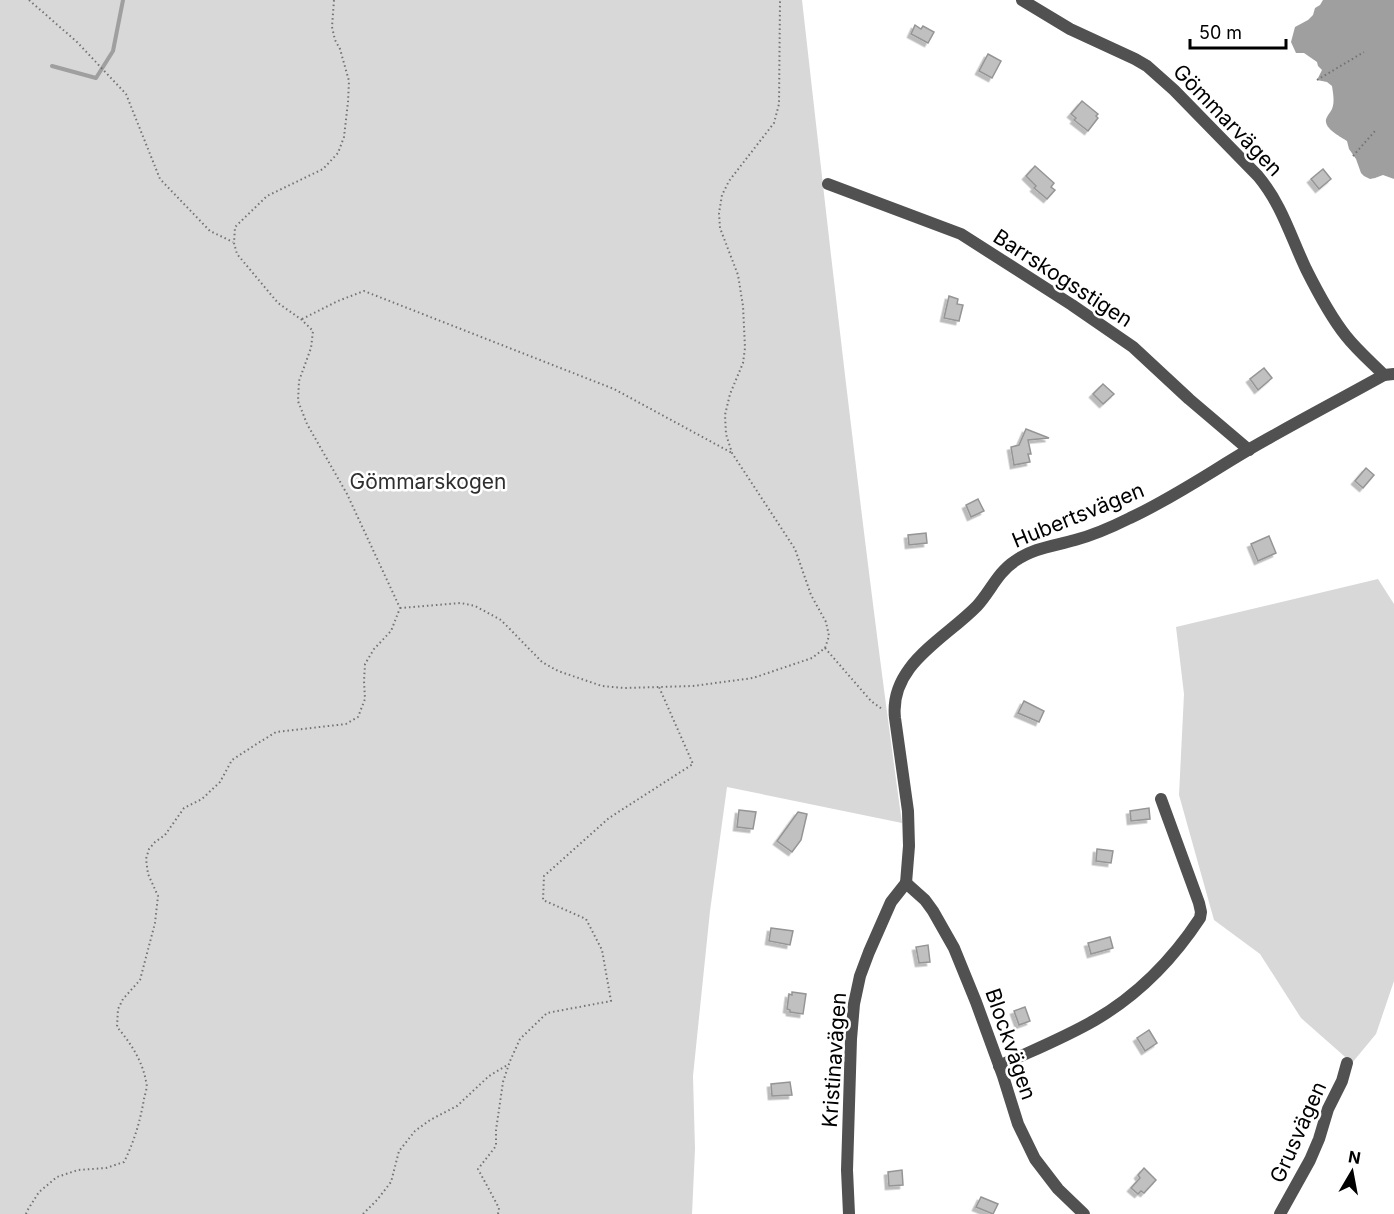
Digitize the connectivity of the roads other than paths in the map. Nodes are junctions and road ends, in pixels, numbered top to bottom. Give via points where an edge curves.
1 (1022, 0) edge
2 (828, 184) dead end
3 (1389, 374) edge
4 (1249, 450) junction
5 (1161, 799) dead end
6 (906, 883) junction
7 (1347, 1063) dead end
8 (999, 1066) junction
9 (849, 1214) edge
10 (1084, 1214) edge
11 (1280, 1214) edge

1 - 3 street, Gömmarvägen via 1070,29 1147,66 1174,90 1258,176 1284,216 1336,324 1362,354
2 - 4 street, Barrskogsstigen via 961,234 1133,347
3 - 4 street, Hubertsvägen
4 - 6 street, Hubertsvägen via 1131,518 1091,535 1042,547 1013,561 979,604 906,672 894,705 908,822
5 - 8 street via 1199,903 1200,918 1140,988 1096,1019
6 - 8 street, Blockvägen via 933,910 954,948
6 - 9 street, Kristinavägen via 891,902 869,952 854,1004 847,1170
7 - 11 street, Grusvägen via 1310,1160
8 - 10 street, Blockvägen via 1018,1124 1035,1159

